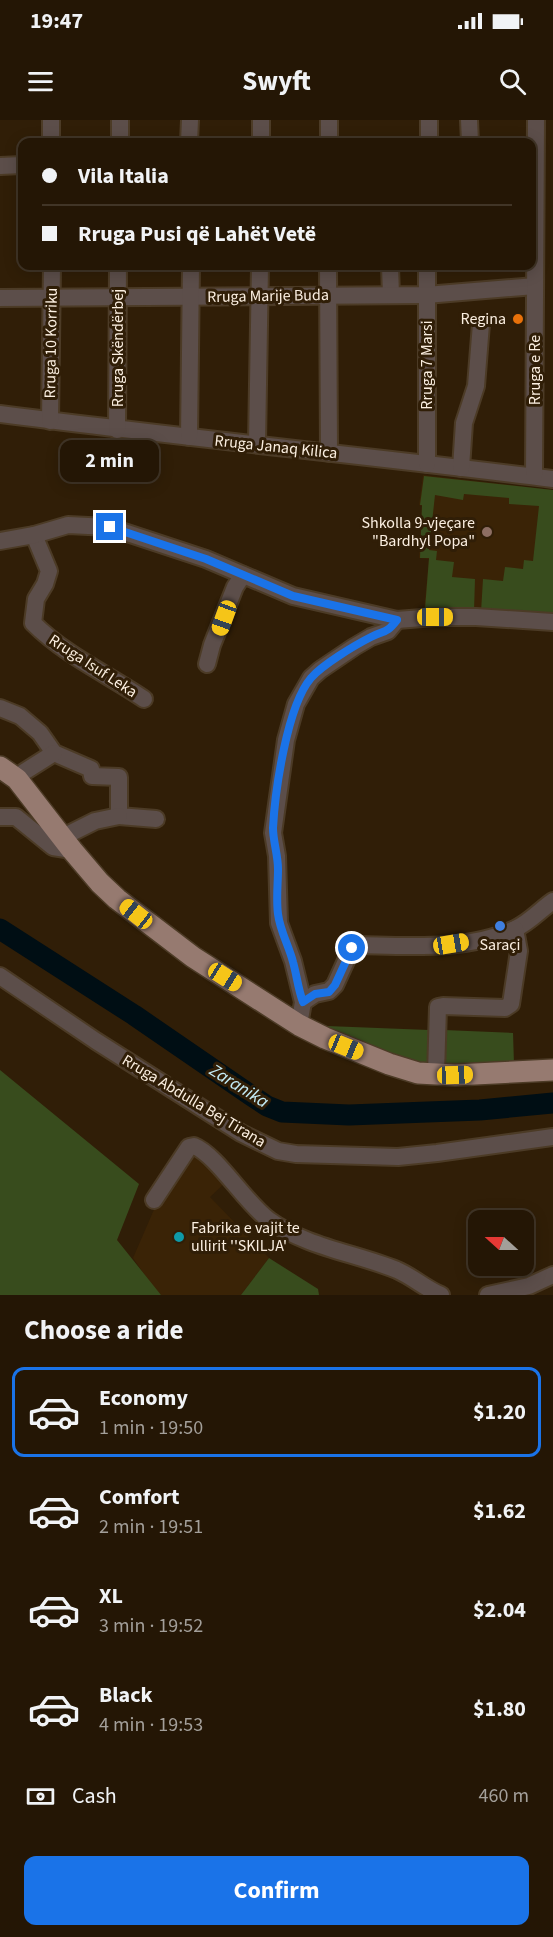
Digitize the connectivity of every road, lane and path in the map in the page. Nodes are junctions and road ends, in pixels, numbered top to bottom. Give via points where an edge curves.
1 (51, 120) edge
2 (120, 120) edge
3 (190, 120) edge
4 (261, 120) edge
5 (329, 120) edge
6 (429, 120) edge
7 (469, 120) edge
8 (536, 120) edge
9 (51, 138) edge
10 (120, 138) edge
11 (189, 138) edge
12 (261, 138) edge
13 (329, 138) edge
14 (429, 138) edge
15 (470, 138) edge
16 (18, 165) edge
17 (0, 166) edge
18 (540, 183) edge
19 (536, 265) edge
20 (52, 270) edge
21 (118, 270) edge
22 (191, 270) edge
23 (260, 270) edge
24 (328, 270) edge
25 (390, 270) edge
26 (427, 270) edge
27 (536, 270) edge
28 (535, 286) junction
29 (328, 295) junction
30 (391, 295) junction
31 (426, 295) junction
32 (117, 297) junction
33 (191, 297) junction
34 (259, 297) junction
35 (0, 298) edge
36 (52, 298) junction
37 (481, 324) dead end
38 (0, 414) edge
39 (50, 421) junction
40 (117, 430) junction
41 (189, 438) junction
42 (257, 444) junction
43 (329, 453) junction
44 (427, 464) junction
45 (461, 468) junction
46 (534, 476) junction
47 (553, 479) edge
48 (34, 536) junction
49 (0, 541) edge
50 (243, 575) junction
51 (397, 620) junction
52 (553, 622) edge
53 (207, 664) dead end
54 (144, 699) dead end
55 (0, 708) edge
56 (54, 753) junction
57 (9, 773) edge
58 (118, 816) junction
59 (0, 817) edge
60 (156, 819) dead end
61 (68, 844) junction
62 (553, 901) edge
63 (515, 929) junction
64 (0, 976) edge
65 (303, 1002) junction
66 (300, 1025) junction
67 (553, 1071) edge
68 (436, 1074) junction
69 (553, 1137) edge
70 (154, 1200) dead end
71 (553, 1275) edge
72 (441, 1295) edge
73 (488, 1295) edge

1 - 9 street
2 - 10 street
3 - 11 street
4 - 12 street
5 - 13 street
6 - 14 street
7 - 15 street
8 - 18 street, Rruga e Re
16 - 17 street
18 - 19 street, Rruga e Re
20 - 36 street, Rruga 10 Korriku
21 - 32 street, Rruga Skëndërbej
22 - 33 street
23 - 34 street
24 - 29 street
25 - 30 street
26 - 31 street, Rruga 7 Marsi
27 - 28 street, Rruga e Re
28 - 31 street, Rruga Marije Buda
28 - 46 street, Rruga e Re
29 - 30 street, Rruga Marije Buda
29 - 34 street, Rruga Marije Buda
29 - 43 street
30 - 31 street, Rruga Marije Buda
31 - 44 street, Rruga 7 Marsi
32 - 33 street, Rruga Marije Buda
32 - 36 street, Rruga Marije Buda
32 - 40 street, Rruga Skëndërbej
33 - 34 street, Rruga Marije Buda
33 - 41 street
34 - 42 street
35 - 36 street, Rruga Marije Buda
36 - 39 street, Rruga 10 Korriku
37 - 45 street via 476,386 464,423
38 - 39 street, Rruga Janaq Kilica
39 - 40 street, Rruga Janaq Kilica
40 - 41 street, Rruga Janaq Kilica
41 - 42 street, Rruga Janaq Kilica
42 - 43 street, Rruga Janaq Kilica
43 - 44 street, Rruga Janaq Kilica
44 - 45 street, Rruga Janaq Kilica
45 - 46 street, Rruga Janaq Kilica
46 - 47 street, Rruga Janaq Kilica
48 - 49 street
48 - 50 street via 68,525 110,527
48 - 54 street, Rruga Isuf Leka via 49,571 36,599 33,623 83,661
50 - 51 street via 293,596
50 - 53 street
51 - 52 street via 476,617
51 - 65 street via 388,631 363,642 312,678 296,704 286,740 273,825 278,912
55 - 56 street via 20,716
56 - 57 street via 24,772
56 - 58 street via 91,769 92,776 119,777
57 - 61 main road
58 - 60 street
58 - 61 street via 95,821
59 - 61 street via 16,817 52,847
61 - 66 main road via 100,884 155,928
62 - 63 street
63 - 65 street via 451,944 358,945 350,952 329,992 315,994
63 - 68 street via 519,951 511,1004 505,1008 439,1006
64 - 69 street, Rruga Abdulla Bej Tirana via 241,1133 278,1151 398,1157
65 - 66 street
66 - 68 main road via 389,1064
67 - 68 main road
70 - 72 street via 189,1147 194,1146 267,1219 285,1231 400,1271
71 - 73 street via 529,1286

